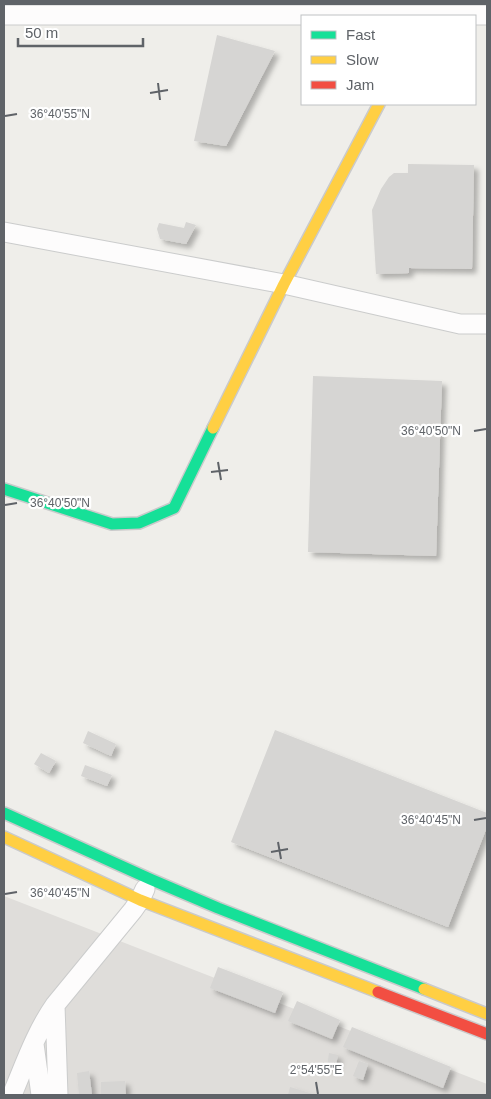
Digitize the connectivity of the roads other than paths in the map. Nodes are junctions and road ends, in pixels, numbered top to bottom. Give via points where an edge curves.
1 (107, 4) edge
2 (124, 9) edge
3 (421, 12) edge
4 (4, 14) edge
5 (487, 15) edge
6 (378, 105) edge
7 (4, 232) edge
8 (284, 284) junction
9 (487, 324) edge
10 (4, 489) edge
11 (4, 813) edge
12 (4, 837) edge
13 (150, 879) junction
14 (140, 900) junction
15 (55, 1005) junction
16 (487, 1014) edge
17 (487, 1034) edge
18 (34, 1043) junction
19 (12, 1095) edge
20 (41, 1095) edge
21 (58, 1095) edge

1 - 2 street
2 - 3 street
2 - 4 street
3 - 5 street
6 - 8 main road
7 - 8 street
8 - 9 street via 460,324
8 - 10 main road via 174,508 139,523 112,524
11 - 13 main road
12 - 14 main road
13 - 14 street
13 - 16 main road
14 - 15 street
14 - 17 main road
15 - 18 street
15 - 21 street
18 - 19 street
18 - 20 street

